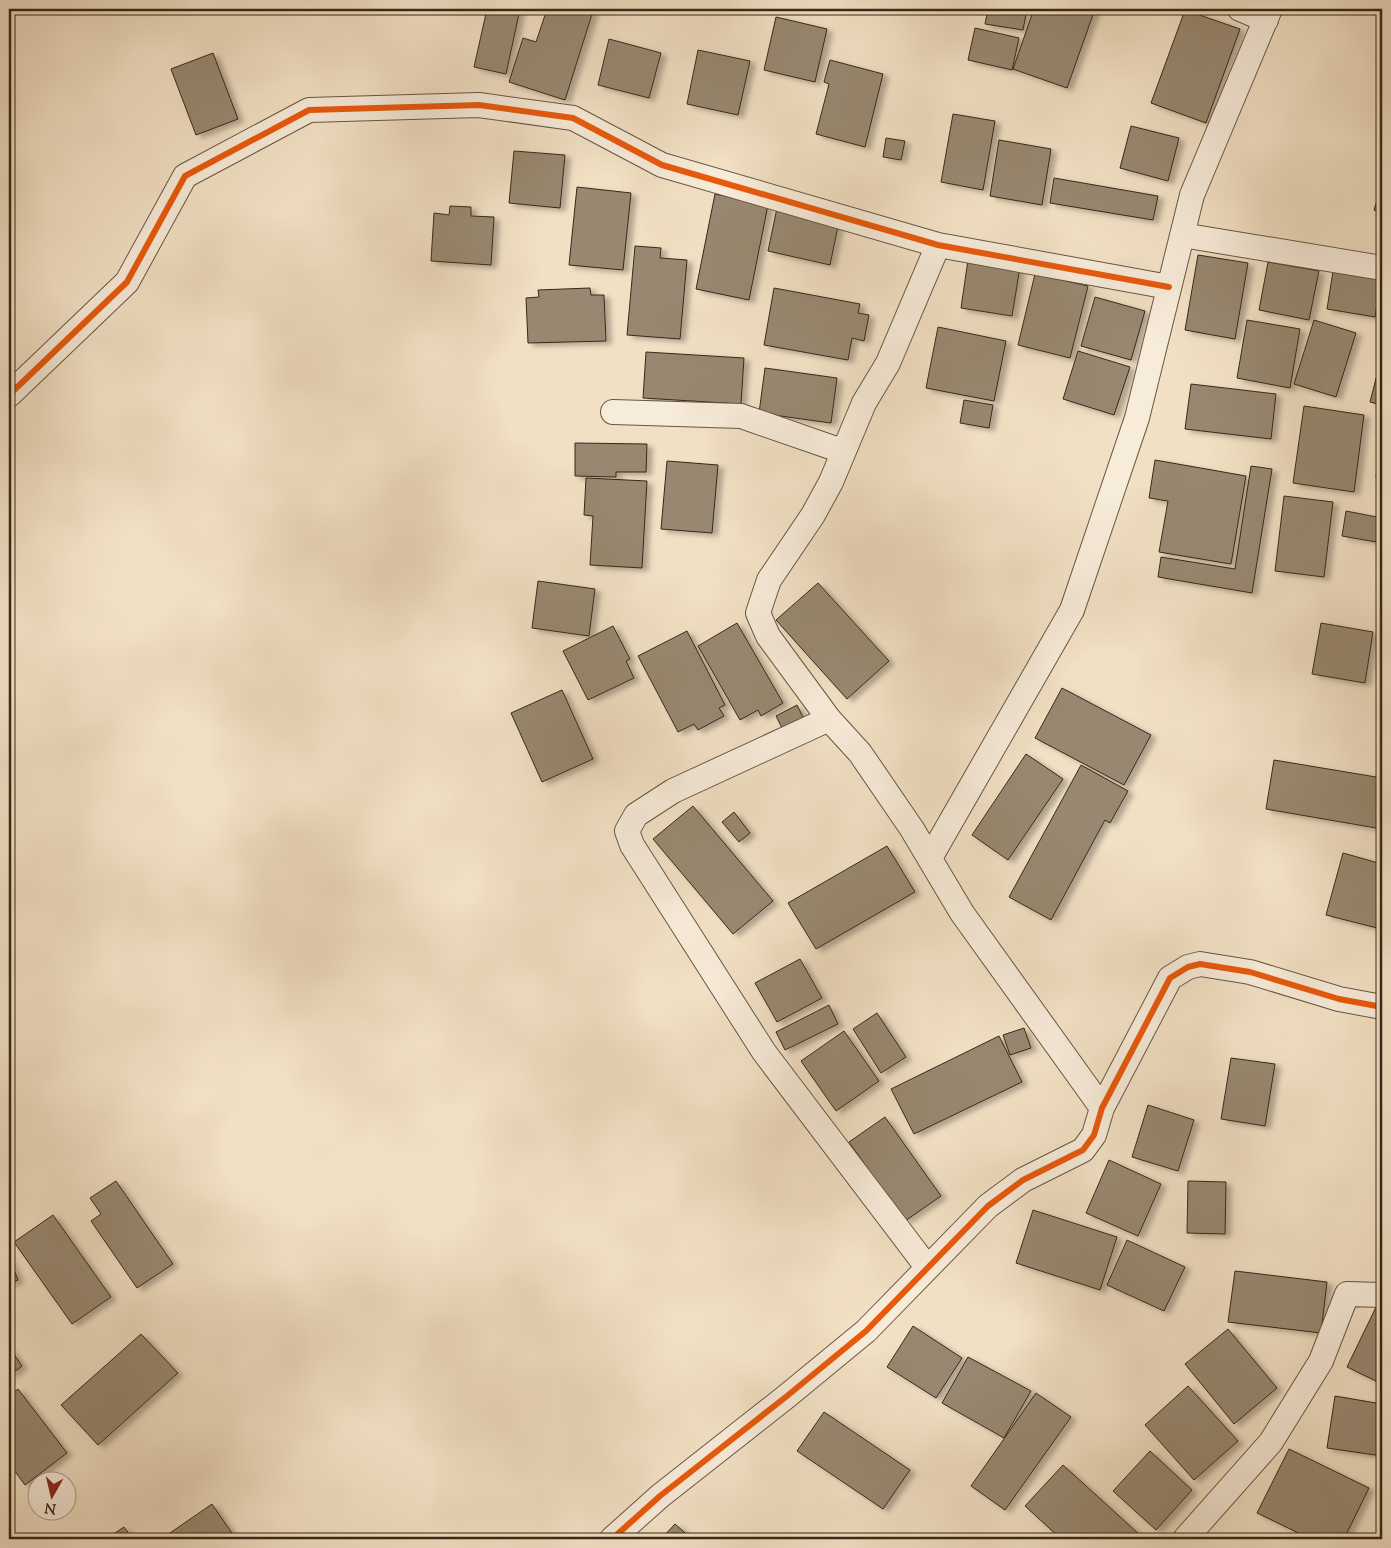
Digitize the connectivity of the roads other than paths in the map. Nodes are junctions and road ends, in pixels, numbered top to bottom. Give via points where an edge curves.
1 (1240, 9) edge
2 (1268, 14) edge
3 (1182, 235) junction
4 (938, 245) junction
5 (1382, 268) edge
6 (1169, 287) junction
7 (9, 395) edge
8 (613, 412) dead end
9 (842, 451) junction
10 (829, 719) junction
11 (930, 858) junction
12 (1382, 1007) edge
13 (1102, 1108) junction
14 (927, 1267) junction
15 (1382, 1295) edge
16 (612, 1539) edge
17 (1185, 1539) edge

1 - 2 street
2 - 3 street via 1192,195
3 - 5 street
3 - 6 street
4 - 6 street
4 - 7 street via 662,165 573,118 479,105 309,110 185,176 127,282
4 - 9 street via 888,362
6 - 11 street via 1138,418 1072,610
8 - 9 street via 741,416
9 - 10 street via 831,482 813,515 769,580 758,613 768,636
10 - 11 street via 860,754
10 - 14 street via 665,796 636,815 627,831 632,845 764,1052
11 - 13 street via 962,913
12 - 13 street via 1339,999 1250,972 1200,964 1188,966 1170,978
13 - 14 street via 1094,1135 1083,1150 1023,1180 988,1206
14 - 16 street via 866,1331 660,1496
15 - 17 street via 1347,1294 1321,1362 1272,1442

